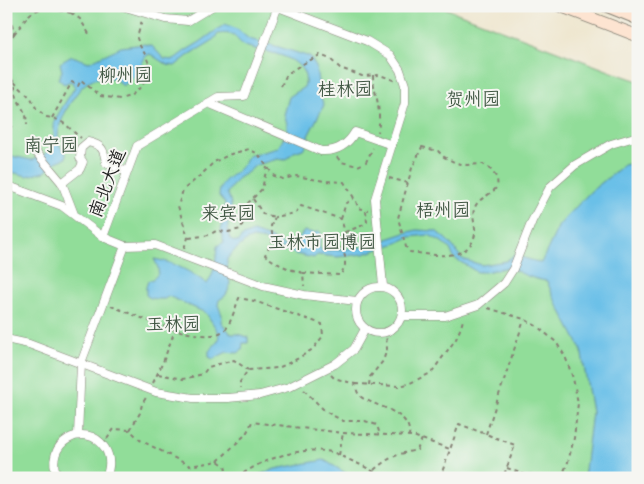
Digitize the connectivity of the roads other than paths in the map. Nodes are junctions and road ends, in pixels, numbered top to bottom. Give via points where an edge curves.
1 (122, 6) edge
2 (213, 6) edge
3 (560, 6) edge
4 (606, 6) edge
5 (276, 7) edge
6 (638, 19) edge
7 (638, 36) edge
8 (208, 103) junction
9 (638, 136) edge
10 (392, 145) junction
11 (31, 146) dead end
12 (127, 172) junction
13 (62, 183) junction
14 (6, 185) edge
15 (74, 215) junction
16 (102, 237) junction
17 (125, 246) junction
18 (383, 286) junction
19 (357, 301) junction
20 (402, 316) junction
21 (365, 328) junction
22 (6, 339) edge
23 (82, 364) junction
24 (78, 435) junction
25 (58, 478) edge
26 (106, 478) edge

1 - 2 street via 165,19 188,21
3 - 7 main road
4 - 6 main road
5 - 8 street, 南北大道 via 244,96 218,97
5 - 10 street via 367,41 390,55 405,85 405,103
8 - 10 street via 321,151 341,147 355,132
8 - 12 street, 南北大道 via 137,146
9 - 20 street via 611,144 575,166 550,187 513,269 504,283 478,305 445,316
10 - 18 street via 375,199
11 - 13 street
12 - 13 street via 106,162 104,151 97,144 88,142 81,148 83,162 80,169
12 - 16 street, 南北大道
13 - 15 street
14 - 15 street via 62,206
15 - 16 street
16 - 17 street, 南北大道
17 - 19 street via 155,245 263,286
17 - 23 street
18 - 19 street via 367,289
18 - 20 street via 401,300
19 - 21 street via 356,316
20 - 21 street via 393,329 386,332 379,334
21 - 23 street via 354,349 336,364 290,387 240,397 193,398 156,392
22 - 23 street
23 - 24 street
24 - 25 street via 61,443 56,451 54,470
24 - 26 street via 96,439 102,444 110,460

